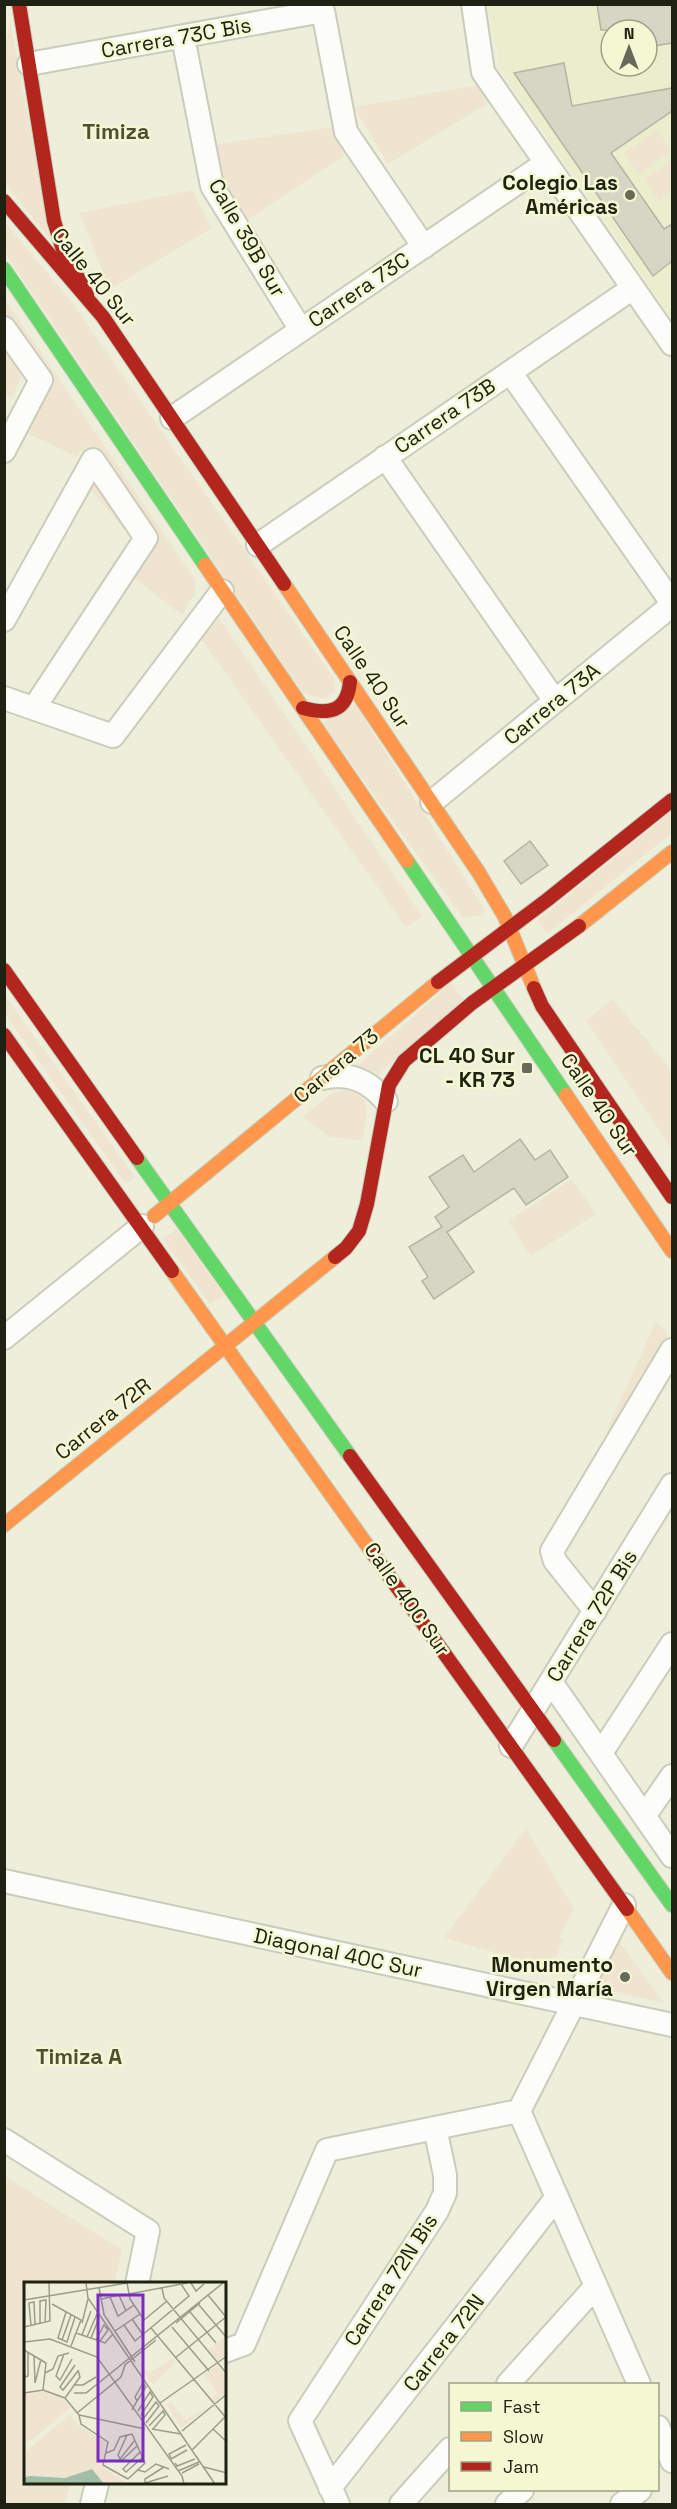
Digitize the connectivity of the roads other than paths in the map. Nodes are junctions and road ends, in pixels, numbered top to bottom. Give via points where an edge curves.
1 (20, 4) edge
2 (473, 4) edge
3 (183, 37) junction
4 (29, 64) junction
5 (546, 163) junction
6 (4, 201) edge
7 (424, 247) junction
8 (4, 269) edge
9 (633, 288) junction
10 (87, 295) junction
11 (4, 328) edge
12 (301, 330) junction
13 (672, 344) edge
14 (510, 372) junction
15 (172, 418) junction
16 (4, 451) edge
17 (385, 457) junction
18 (258, 545) junction
19 (222, 591) junction
20 (672, 604) edge
21 (4, 620) edge
22 (350, 682) junction
23 (4, 698) edge
24 (555, 701) junction
25 (34, 708) junction
26 (303, 708) junction
27 (672, 800) edge
28 (432, 802) junction
29 (672, 852) edge
30 (509, 928) junction
31 (472, 956) junction
32 (525, 966) junction
33 (4, 969) edge
34 (494, 987) junction
35 (4, 1035) edge
36 (322, 1078) junction
37 (386, 1101) junction
38 (672, 1197) edge
39 (170, 1203) junction
40 (142, 1226) junction
41 (672, 1251) edge
42 (255, 1323) junction
43 (4, 1338) edge
44 (227, 1346) junction
45 (672, 1350) edge
46 (672, 1485) edge
47 (4, 1525) edge
48 (595, 1611) junction
49 (672, 1644) edge
50 (551, 1682) junction
51 (533, 1710) junction
52 (511, 1746) junction
53 (601, 1754) junction
54 (672, 1776) edge
55 (645, 1815) junction
56 (672, 1856) edge
57 (4, 1881) edge
58 (624, 1905) junction
59 (672, 1905) edge
60 (672, 1973) edge
61 (575, 2004) junction
62 (672, 2025) edge
63 (519, 2111) junction
64 (435, 2128) junction
65 (4, 2140) edge
66 (557, 2197) junction
67 (137, 2282) edge
68 (596, 2286) junction
69 (234, 2347) edge
70 (632, 2381) edge
71 (510, 2383) edge
72 (659, 2432) edge
73 (449, 2450) edge
74 (672, 2462) edge
75 (659, 2472) edge
76 (97, 2485) edge
77 (521, 2491) edge
78 (639, 2491) edge
79 (334, 2496) edge
80 (92, 2505) edge
81 (401, 2505) edge
82 (507, 2505) edge
83 (622, 2505) edge

1 - 4 street
2 - 5 street via 483,72
3 - 4 street, Carrera 73C Bis
3 - 7 street, Carrera 73C Bis via 323,11 346,132
3 - 12 street, Calle 39B Sur via 212,186
4 - 10 street via 54,221 62,247
5 - 7 street, Carrera 73C
5 - 9 street
6 - 10 street, Calle 40 Sur
7 - 12 street, Carrera 73C
8 - 19 street, Calle 40 Sur
9 - 13 street
9 - 14 street, Carrera 73B
10 - 15 street, Calle 40 Sur
11 - 16 street via 41,380
12 - 15 street, Carrera 73C
14 - 17 street, Carrera 73B
14 - 20 street
15 - 18 street, Calle 40 Sur
17 - 18 street, Carrera 73B
17 - 24 street
18 - 22 street, Calle 40 Sur
19 - 25 street via 113,736
19 - 26 street, Calle 40 Sur
20 - 24 street, Carrera 73A
21 - 25 street via 93,460 146,538
22 - 26 street via 348,697 337,709 326,712
22 - 28 street, Calle 40 Sur
23 - 25 street
24 - 28 street, Carrera 73A
26 - 31 street, Calle 40 Sur
27 - 30 street, Carrera 73
28 - 30 street, Calle 40 Sur via 489,889
29 - 32 street, Carrera 73
30 - 31 street, Carrera 73
30 - 32 street, Calle 40 Sur
31 - 34 street, Calle 40 Sur
31 - 36 street, Carrera 73
32 - 34 street, Carrera 73
32 - 38 street, Calle 40 Sur via 542,1006
33 - 39 street
34 - 37 street, Carrera 73 via 404,1061 389,1085
34 - 41 street, Calle 40 Sur
35 - 40 street
36 - 37 street via 334,1075 361,1080
36 - 39 street, Carrera 73
37 - 42 street, Carrera 73 via 359,1232 346,1248
39 - 40 street, Carrera 73
39 - 42 street, Calle 40C Sur
40 - 43 street, Carrera 73
40 - 44 street, Calle 40C Sur
42 - 44 street, Carrera 73
42 - 51 street, Calle 40C Sur
44 - 47 street, Carrera 72R
44 - 52 street, Calle 40C Sur
45 - 48 street via 552,1551 555,1561
46 - 48 street, Carrera 72P Bis
48 - 50 street, Carrera 72P Bis
49 - 53 street
50 - 51 street, Carrera 72P Bis
50 - 53 street
51 - 52 street, Carrera 72P Bis
51 - 59 street, Calle 40C Sur
52 - 58 street, Calle 40C Sur
53 - 55 street
54 - 55 street
55 - 56 street
57 - 61 street, Diagonal 40C Sur
58 - 60 street, Calle 40C Sur
58 - 61 street
61 - 62 street, Diagonal 40C Sur
61 - 63 street
63 - 64 street
63 - 66 street
64 - 69 street via 327,2150
64 - 79 street, Carrera 72N Bis via 445,2175 445,2193 437,2211 300,2421
65 - 67 street via 148,2231
66 - 68 street
66 - 79 street, Carrera 72N
68 - 70 street
68 - 71 street
72 - 74 street
73 - 81 street
74 - 75 street
76 - 80 street
77 - 82 street
78 - 83 street

